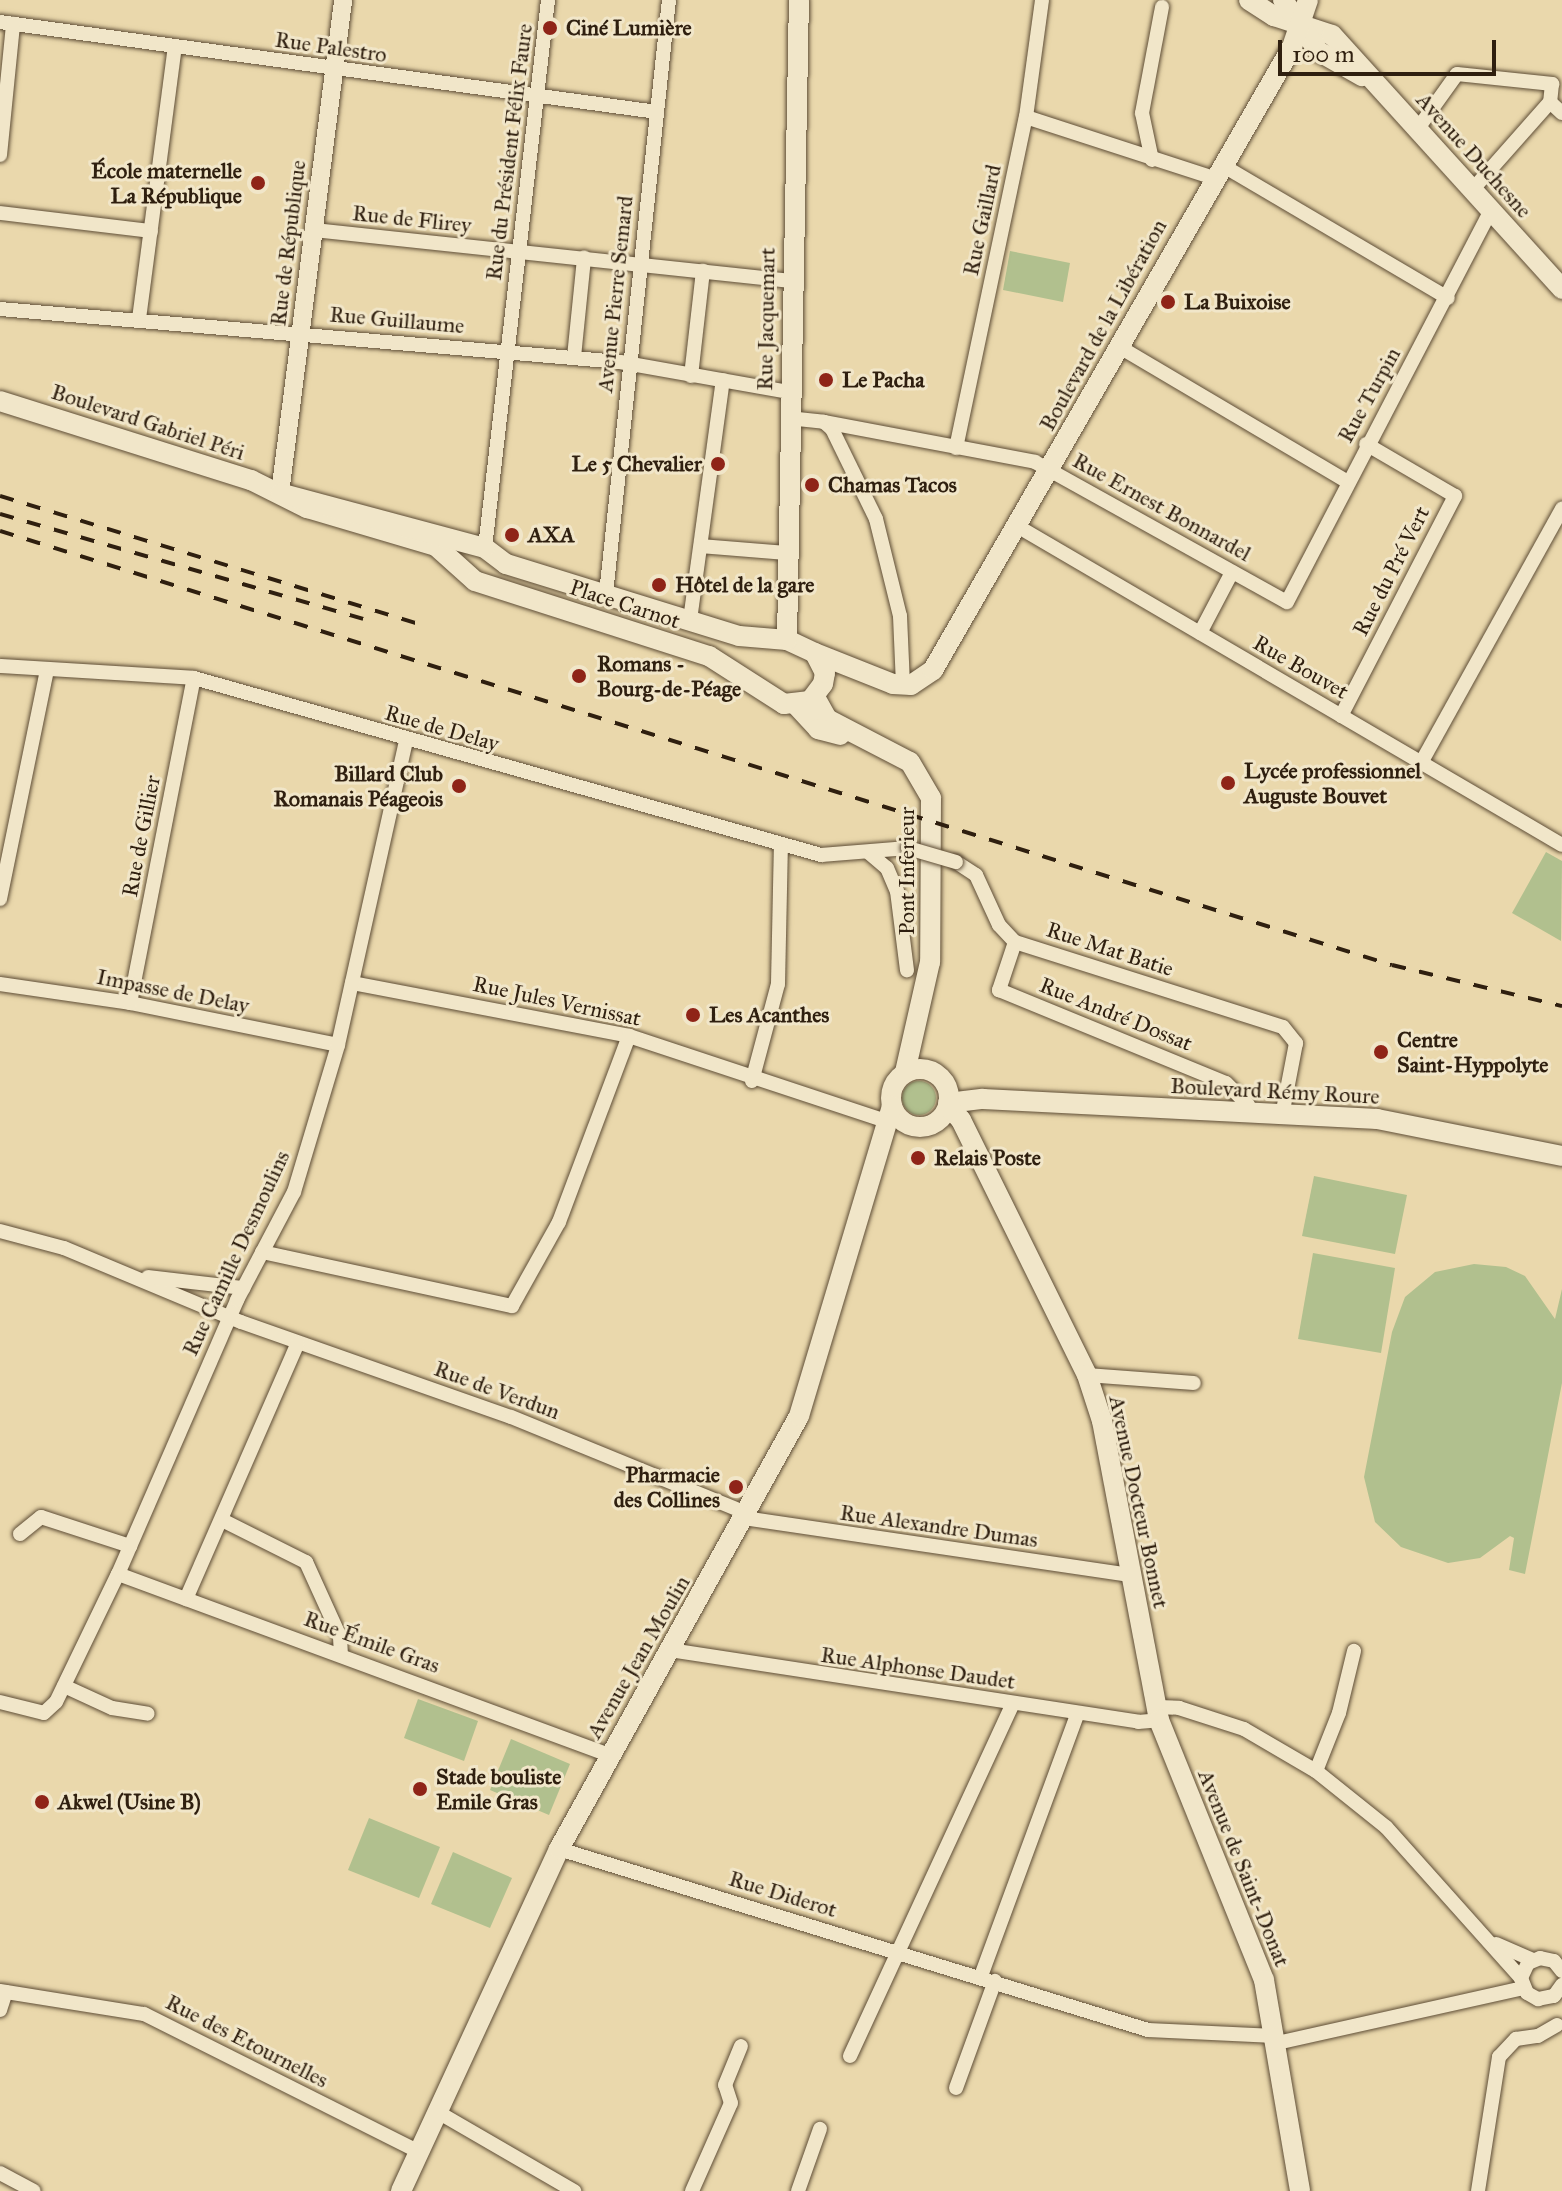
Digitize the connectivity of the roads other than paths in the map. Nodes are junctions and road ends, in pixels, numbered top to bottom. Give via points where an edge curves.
1 (343, 0) edge
2 (548, 0) edge
3 (669, 0) edge
4 (799, 0) edge
5 (1042, 0) edge
6 (1249, 0) edge
7 (1283, 0) edge
8 (1308, 0) edge
9 (1317, 0) edge
10 (1162, 7) dead end
11 (7, 23) edge
12 (1298, 26) junction
13 (175, 47) junction
14 (334, 69) junction
15 (538, 96) junction
16 (1550, 102) junction
17 (657, 112) junction
18 (1562, 113) edge
19 (1026, 117) junction
20 (1419, 127) junction
21 (0, 155) edge
22 (1152, 160) junction
23 (1218, 171) junction
24 (1473, 189) junction
25 (1491, 210) junction
26 (0, 213) edge
27 (314, 230) junction
28 (151, 231) junction
29 (519, 252) junction
30 (584, 258) junction
31 (640, 265) junction
32 (703, 271) junction
33 (791, 281) junction
34 (1562, 289) edge
35 (1448, 298) junction
36 (0, 309) edge
37 (139, 319) junction
38 (300, 333) junction
39 (1118, 346) junction
40 (509, 351) junction
41 (574, 357) junction
42 (629, 363) junction
43 (691, 376) junction
44 (723, 380) junction
45 (789, 392) junction
46 (0, 401) edge
47 (788, 418) junction
48 (824, 422) junction
49 (1366, 444) junction
50 (956, 448) junction
51 (1049, 469) junction
52 (1348, 482) junction
53 (280, 493) junction
54 (1562, 509) edge
55 (1017, 526) junction
56 (701, 546) junction
57 (486, 552) junction
58 (786, 553) junction
59 (1232, 572) junction
60 (471, 575) junction
61 (606, 594) junction
62 (1287, 602) joint
63 (690, 620) junction
64 (1200, 633) junction
65 (787, 640) junction
66 (758, 641) junction
67 (815, 653) junction
68 (0, 666) edge
69 (47, 670) junction
70 (194, 678) junction
71 (868, 678) junction
72 (747, 680) junction
73 (903, 685) junction
74 (811, 696) junction
75 (1341, 716) junction
76 (406, 740) junction
77 (1421, 763) junction
78 (781, 845) junction
79 (1562, 845) edge
80 (869, 853) junction
81 (0, 899) edge
82 (1015, 942) junction
83 (907, 970) dead end
84 (352, 983) junction
85 (0, 984) edge
86 (130, 1003) junction
87 (919, 1020) junction
88 (629, 1036) junction
89 (338, 1045) junction
90 (905, 1072) junction
91 (936, 1076) junction
92 (752, 1081) junction
93 (990, 1099) junction
94 (948, 1105) junction
95 (1248, 1115) junction
96 (1282, 1116) junction
97 (891, 1121) junction
98 (933, 1124) junction
99 (971, 1141) junction
100 (1562, 1156) edge
101 (0, 1231) edge
102 (262, 1252) junction
103 (141, 1277) junction
104 (243, 1288) junction
105 (230, 1316) junction
106 (298, 1343) junction
107 (1087, 1375) junction
108 (1194, 1383) dead end
109 (745, 1516) junction
110 (224, 1521) junction
111 (20, 1534) dead end
112 (130, 1546) junction
113 (118, 1574) junction
114 (1130, 1575) junction
115 (186, 1599) junction
116 (670, 1650) junction
117 (1354, 1651) dead end
118 (341, 1654) junction
119 (64, 1686) junction
120 (0, 1702) edge
121 (1013, 1704) junction
122 (1078, 1713) junction
123 (1158, 1713) junction
124 (148, 1714) dead end
125 (609, 1755) junction
126 (1316, 1771) junction
127 (559, 1849) junction
128 (1486, 1937) junction
129 (900, 1952) junction
130 (1533, 1960) junction
131 (1562, 1971) edge
132 (981, 1976) junction
133 (995, 1981) junction
134 (1522, 1983) junction
135 (1562, 1985) edge
136 (3, 1991) edge
137 (1549, 1998) junction
138 (0, 2010) edge
139 (1559, 2029) edge
140 (1276, 2039) junction
141 (741, 2046) dead end
142 (850, 2056) dead end
143 (956, 2088) dead end
144 (436, 2111) junction
145 (820, 2129) dead end
146 (418, 2151) junction
147 (0, 2173) edge
148 (34, 2191) edge
149 (401, 2191) edge
150 (574, 2191) edge
151 (692, 2191) edge
152 (798, 2191) edge
153 (1300, 2191) edge
154 (1478, 2191) edge

1 - 14 street, Rue de République
2 - 15 street, Rue du Président Félix Faure
3 - 17 street, Avenue Pierre Semard
4 - 33 main road, Rue Jacquemart
5 - 19 street, Rue Gaillard
6 - 12 main road
7 - 12 main road
8 - 12 main road
9 - 12 main road
10 - 22 street via 1142,113
11 - 13 street, Rue Palestro
11 - 21 street
12 - 20 main road, Avenue Duchesne via 1323,54 1383,88
12 - 23 main road, Boulevard de la Libération via 1292,47
13 - 14 street, Rue Palestro
13 - 28 street
14 - 15 street, Rue Palestro
14 - 27 street, Rue de République
15 - 17 street, Rue Palestro
15 - 29 street, Rue du Président Félix Faure
16 - 18 street
16 - 20 street via 1552,84 1465,72 1457,74
16 - 24 street
17 - 31 street, Avenue Pierre Semard
19 - 22 street
19 - 50 street, Rue Gaillard
20 - 24 main road, Avenue Duchesne
22 - 23 street
23 - 35 street
23 - 39 main road, Boulevard de la Libération
24 - 25 main road, Avenue Duchesne
25 - 34 main road, Avenue Duchesne
25 - 35 street, Rue Turpin
26 - 28 street
27 - 29 street, Rue de Flirey
27 - 38 street, Rue de République
28 - 37 street
29 - 30 street, Rue de Flirey
29 - 40 street, Rue du Président Félix Faure
30 - 31 street, Rue de Flirey
30 - 41 street
31 - 32 street, Rue de Flirey
31 - 42 street, Avenue Pierre Semard
32 - 33 street, Rue de Flirey
32 - 43 street
33 - 45 main road, Rue Jacquemart
35 - 49 street, Rue Turpin
36 - 37 street, Rue Guillaume
37 - 38 street, Rue Guillaume
38 - 40 street, Rue Guillaume
38 - 53 street, Rue de République
39 - 51 main road, Boulevard de la Libération
39 - 52 street
40 - 41 street, Rue Guillaume
40 - 57 street, Rue du Président Félix Faure
41 - 42 street, Rue Guillaume
42 - 43 street, Rue Guillaume
42 - 61 street, Avenue Pierre Semard
43 - 44 street, Rue Guillaume
44 - 45 street, Rue Guillaume
44 - 56 street
45 - 47 main road, Rue Jacquemart
46 - 53 main road, Boulevard Gabriel Péri
47 - 48 street, Rue Ernest Bonnardel
47 - 58 main road, Rue Jacquemart
48 - 50 street, Rue Ernest Bonnardel
48 - 73 street via 885,545 900,616
49 - 52 street, Rue Turpin
49 - 75 street, Rue du Pré Vert via 1455,496
50 - 51 street, Rue Ernest Bonnardel
51 - 55 main road, Boulevard de la Libération
51 - 59 street, Rue Ernest Bonnardel
52 - 62 street, Rue Turpin
53 - 57 main road, Boulevard Gabriel Péri
53 - 60 main road, Boulevard Gabriel Péri via 307,508 436,546
54 - 77 street
55 - 64 street, Rue Bouvet
55 - 73 main road, Boulevard de la Libération via 948,648 921,680
56 - 58 street
56 - 63 street
57 - 60 main road
57 - 60 main road via 496,574
57 - 61 main road, Place Carnot
58 - 65 main road, Rue Jacquemart
59 - 62 street, Rue Ernest Bonnardel
59 - 64 street
60 - 72 main road, Place Carnot via 709,656
61 - 63 main road, Place Carnot
63 - 66 main road, Place Carnot
64 - 75 street, Rue Bouvet
65 - 66 main road, Place Carnot
65 - 67 main road, Place Carnot
66 - 72 main road via 745,658
67 - 71 main road, Place Carnot
67 - 74 main road via 825,673
68 - 69 street, Rue de Delay
69 - 70 street, Rue de Delay
69 - 81 street
70 - 76 street, Rue de Delay
70 - 86 street, Rue de Gillier
71 - 73 main road
71 - 74 main road
72 - 74 main road, Place Carnot via 765,696
74 - 87 main road, Pont Inferieur via 818,729 880,746 910,762 931,798 930,962
75 - 77 street, Rue Bouvet
76 - 78 street, Rue de Delay
76 - 84 street, Rue Camille Desmoulins
77 - 79 street, Rue Bouvet
78 - 80 street, Rue de Delay via 821,855
78 - 92 street via 778,984
80 - 82 street, Rue Mat Batie, bridge via 908,848 956,862 976,875 999,925
80 - 83 street via 887,868 897,891
82 - 95 street, Rue André Dossat via 999,990 1226,1083 1248,1105
82 - 96 street, Rue Mat Batie via 1283,1027 1296,1043
84 - 88 street, Rue Jules Vernissat
84 - 89 street, Rue Camille Desmoulins
85 - 86 street, Impasse de Delay
86 - 89 street, Impasse de Delay
87 - 90 main road, Pont Inferieur
87 - 91 main road, Pont Inferieur
88 - 92 street, Rue Jules Vernissat
88 - 102 street via 559,1222 512,1306
89 - 102 street, Rue Camille Desmoulins via 301,1174
90 - 91 main road
90 - 97 main road via 893,1087
91 - 93 main road, Boulevard Rémy Roure
91 - 94 main road
92 - 97 street, Rue Jules Vernissat
93 - 94 main road, Boulevard Rémy Roure
93 - 95 main road, Boulevard Rémy Roure
93 - 99 main road
94 - 98 main road
94 - 99 main road, Avenue Docteur Bonnet
95 - 96 main road, Boulevard Rémy Roure
96 - 100 main road, Boulevard Rémy Roure via 1377,1119
97 - 98 main road via 918,1127
97 - 109 main road, Avenue Jean Moulin via 799,1416
98 - 99 main road via 957,1129
99 - 107 main road, Avenue Docteur Bonnet
101 - 103 street
102 - 104 street, Rue Camille Desmoulins
103 - 104 street
103 - 105 street, Rue de Verdun
104 - 105 street, Rue Camille Desmoulins
105 - 106 street, Rue de Verdun
105 - 112 street, Rue Camille Desmoulins
106 - 109 street, Rue de Verdun via 499,1412
106 - 110 street
107 - 108 street
107 - 114 main road, Avenue Docteur Bonnet via 1102,1421
109 - 114 street, Rue Alexandre Dumas
109 - 116 main road, Avenue Jean Moulin
110 - 115 street
110 - 118 street via 306,1562 340,1637
111 - 112 street via 41,1517
112 - 113 street, Rue Camille Desmoulins
113 - 115 street, Rue Émile Gras
113 - 119 street, Rue Camille Desmoulins
114 - 123 main road, Avenue Docteur Bonnet
115 - 118 street, Rue Émile Gras
116 - 121 street, Rue Alphonse Daudet
116 - 125 main road, Avenue Jean Moulin
117 - 126 street via 1339,1713
118 - 125 street, Rue Émile Gras
119 - 120 street, Rue Camille Desmoulins via 44,1713
119 - 124 street via 112,1708
121 - 122 street, Rue Alphonse Daudet
121 - 129 street
122 - 123 street, Rue Alphonse Daudet via 1138,1722
122 - 132 street
123 - 126 street, Rue Alphonse Daudet via 1179,1708 1244,1729
123 - 140 main road, Avenue de Saint-Donat via 1256,1951
125 - 127 main road, Avenue Jean Moulin
126 - 128 street, Rue Alphonse Daudet via 1386,1827
127 - 129 street, Rue Diderot
127 - 144 main road, Avenue Jean Moulin
128 - 130 street
128 - 134 street, Rue Alphonse Daudet
129 - 132 street, Rue Diderot
129 - 142 street
130 - 131 street via 1554,1961
130 - 134 street
132 - 133 street, Rue Diderot
133 - 140 street, Rue Diderot via 1148,2030
133 - 143 street
134 - 137 street via 1532,1997
134 - 140 street, Rue Diderot
135 - 137 street
136 - 138 street
136 - 146 street, Rue des Etournelles via 144,2014
137 - 139 street
139 - 154 street via 1516,2039 1499,2057
140 - 153 main road, Avenue de Saint-Donat
141 - 151 street via 725,2085 731,2103
144 - 146 main road, Avenue Jean Moulin
144 - 150 street
145 - 152 street
146 - 149 main road, Avenue Jean Moulin
147 - 148 street

